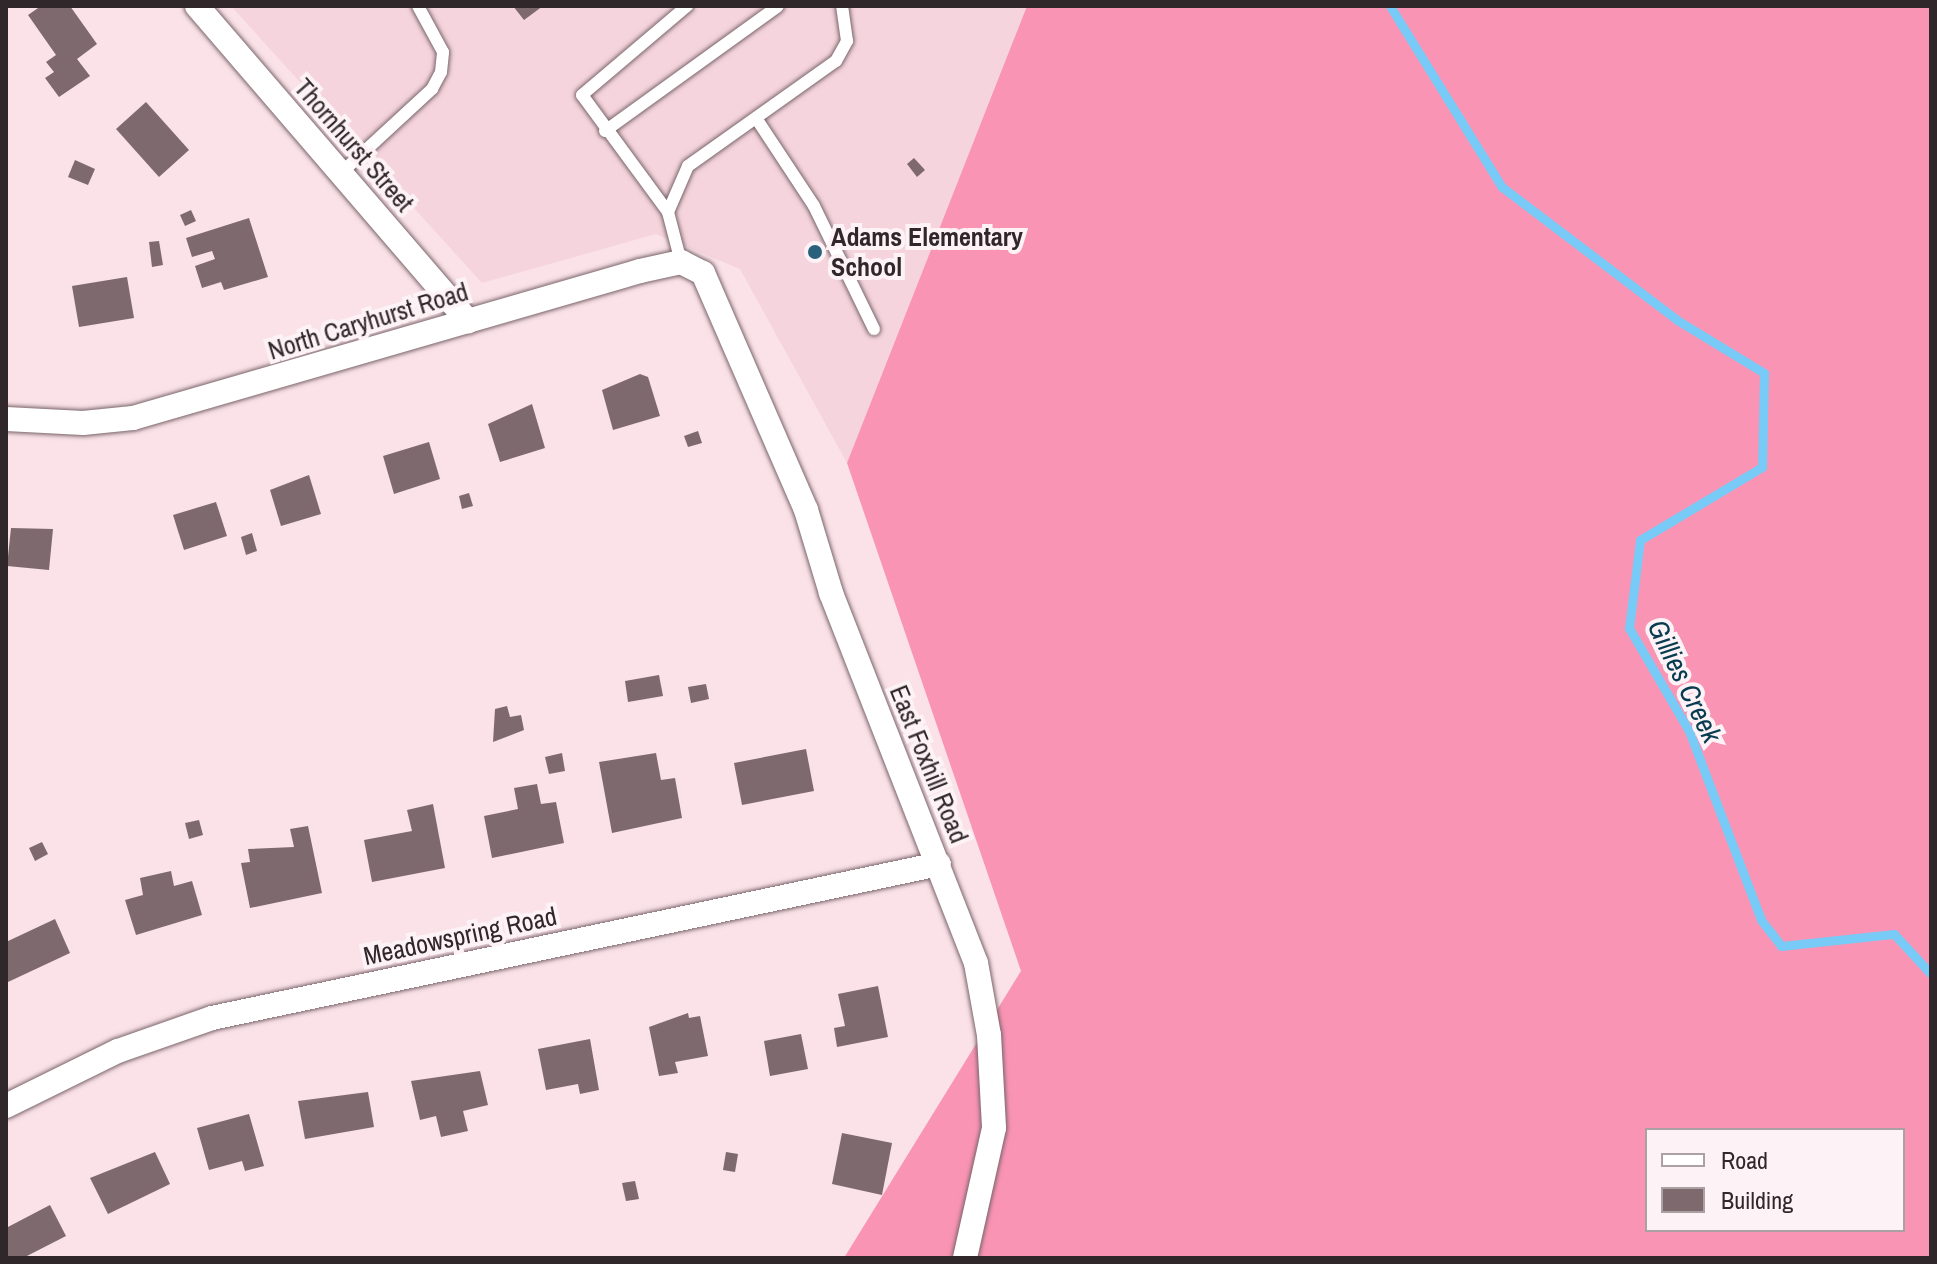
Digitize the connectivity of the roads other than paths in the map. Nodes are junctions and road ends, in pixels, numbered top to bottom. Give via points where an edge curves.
1 (197, 6) edge
2 (418, 6) edge
3 (687, 6) edge
4 (778, 6) edge
5 (842, 6) edge
6 (756, 118) junction
7 (605, 131) junction
8 (341, 173) junction
9 (668, 212) junction
10 (681, 262) junction
11 (468, 321) junction
12 (874, 329) dead end
13 (6, 419) edge
14 (939, 864) junction
15 (6, 1106) edge
16 (965, 1258) edge

1 - 8 street, Thornhurst Street
2 - 8 lane via 443,52 441,72 432,89
3 - 7 lane via 585,86 587,108
4 - 7 lane
5 - 6 lane via 847,41 836,61
6 - 9 lane via 688,166
6 - 12 lane via 814,206
7 - 9 lane
8 - 11 street, Thornhurst Street
9 - 10 lane
10 - 11 street, North Caryhurst Road
10 - 14 street, East Foxhill Road via 703,273 722,306
11 - 13 street, North Caryhurst Road via 133,418 83,423
14 - 15 street, Meadowspring Road via 212,1018 118,1051
14 - 16 street, East Foxhill Road via 976,963 993,1071 987,1180

